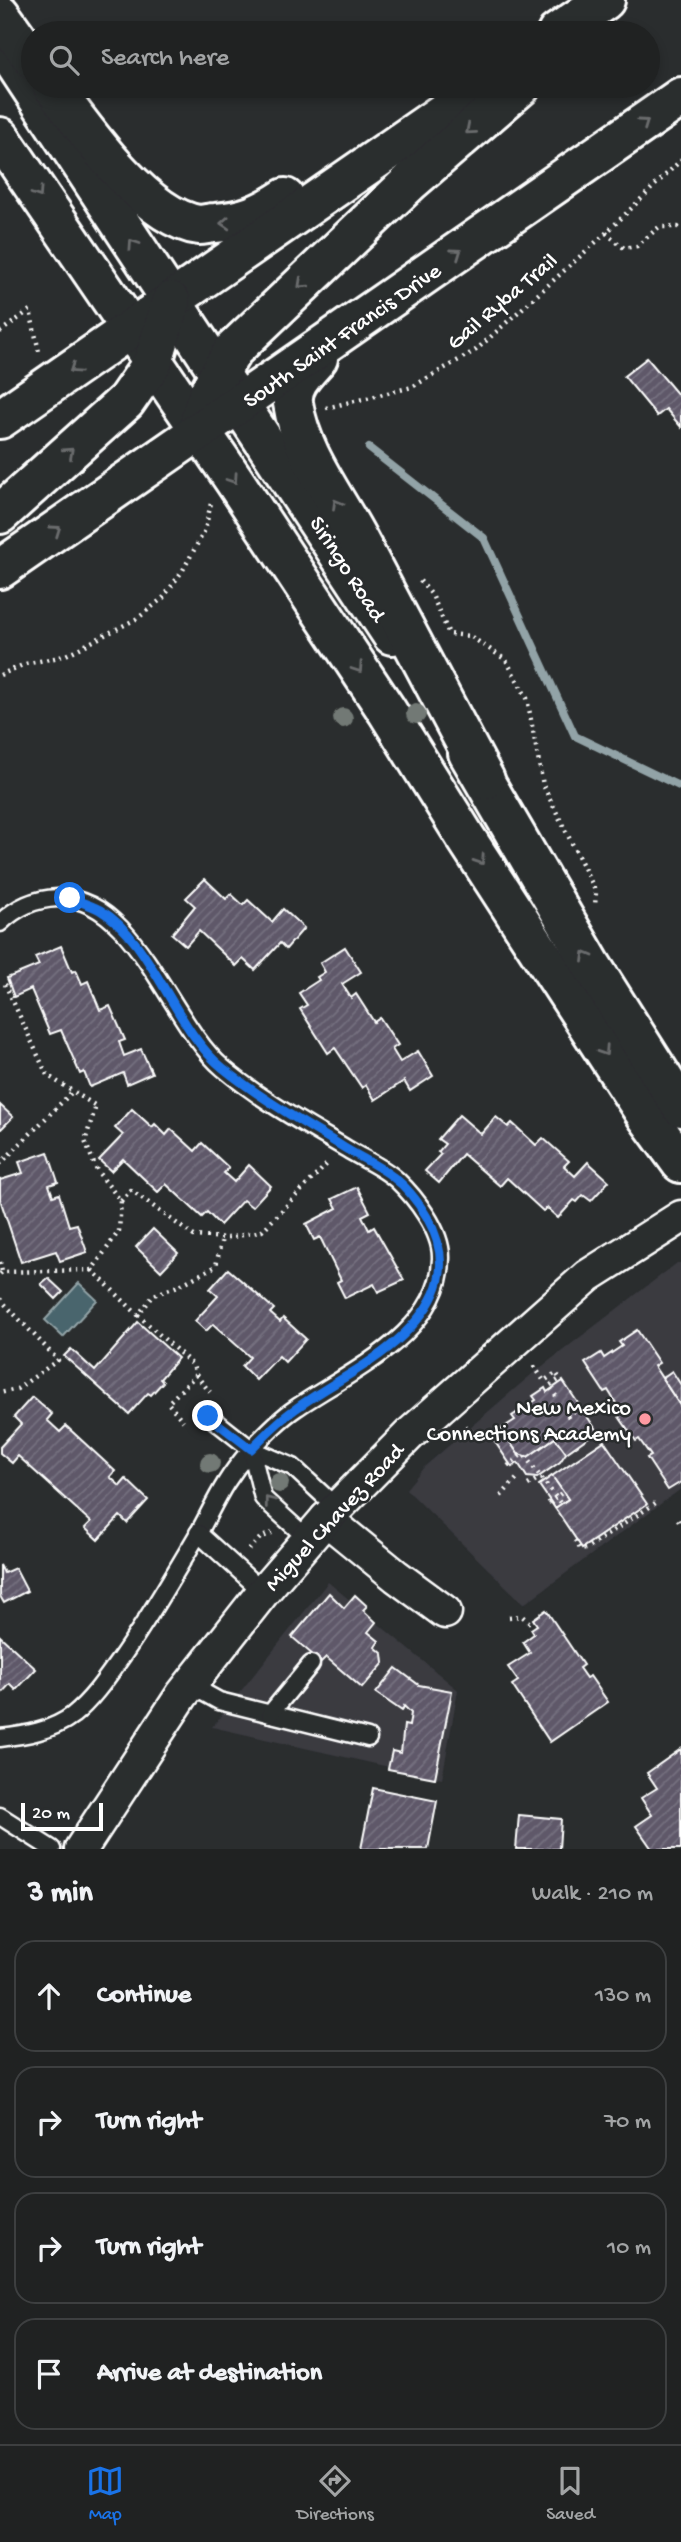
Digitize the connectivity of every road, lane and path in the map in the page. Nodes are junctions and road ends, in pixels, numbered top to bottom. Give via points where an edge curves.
1 (605, 0) edge
2 (620, 0) edge
3 (0, 14) edge
4 (574, 21) edge
5 (596, 21) edge
6 (0, 41) edge
7 (21, 43) edge
8 (21, 73) edge
9 (681, 97) edge
10 (37, 98) edge
11 (61, 98) edge
12 (460, 98) edge
13 (464, 98) edge
14 (508, 98) edge
15 (0, 137) edge
16 (681, 160) edge
17 (681, 232) edge
18 (606, 233) junction
19 (171, 301) junction
20 (130, 330) junction
21 (0, 332) edge
22 (336, 337) junction
23 (39, 352) dead end
24 (153, 362) junction
25 (219, 372) junction
26 (240, 404) junction
27 (321, 409) dead end
28 (0, 419) edge
29 (199, 429) junction
30 (214, 497) dead end
31 (0, 514) edge
32 (0, 569) edge
33 (415, 576) dead end
34 (0, 675) edge
35 (485, 780) junction
36 (594, 918) dead end
37 (0, 923) edge
38 (4, 982) dead end
39 (72, 1092) junction
40 (681, 1107) edge
41 (344, 1147) junction
42 (681, 1163) edge
43 (0, 1164) edge
44 (121, 1200) junction
45 (681, 1217) edge
46 (222, 1238) junction
47 (0, 1262) edge
48 (92, 1270) junction
49 (1, 1273) edge
50 (0, 1299) edge
51 (138, 1315) junction
52 (534, 1366) dead end
53 (196, 1375) junction
54 (210, 1392) dead end
55 (0, 1393) edge
56 (556, 1396) dead end
57 (208, 1416) dead end
58 (183, 1421) dead end
59 (465, 1426) dead end
60 (474, 1435) dead end
61 (251, 1449) junction
62 (508, 1466) dead end
63 (519, 1476) dead end
64 (541, 1477) junction
65 (528, 1485) dead end
66 (564, 1492) dead end
67 (501, 1496) dead end
68 (556, 1497) junction
69 (657, 1502) dead end
70 (548, 1503) dead end
71 (561, 1504) dead end
72 (324, 1522) junction
73 (278, 1531) dead end
74 (198, 1533) junction
75 (575, 1540) dead end
76 (244, 1557) dead end
77 (263, 1592) junction
78 (445, 1612) dead end
79 (509, 1617) dead end
80 (534, 1621) dead end
81 (311, 1664) dead end
82 (190, 1685) junction
83 (270, 1714) junction
84 (0, 1738) edge
85 (368, 1738) dead end
86 (0, 1816) edge
87 (52, 1849) edge
88 (81, 1849) edge

1 - 4 main road
2 - 5 main road
3 - 7 main road
8 -> 6 main road, Siringo Road
22 -> 9 main road, South Saint Francis Drive
19 -> 10 main road, Siringo Road
12 -> 11 main road via 266,211 239,222 199,225 154,205 85,132
13 - 19 main road
14 -> 25 main road via 411,181 253,329
15 -> 20 main road, Siringo Road
16 - 18 path, Gail Ryba Trail
17 - 18 path via 659,227 637,246 624,248
18 - 27 path, Gail Ryba Trail via 476,350 412,387
19 - 20 main road
19 - 24 main road
19 - 25 main road, Siringo Road
20 - 24 main road, Siringo Road
20 -> 28 main road
21 - 23 path via 30,310
22 - 26 main road, South Saint Francis Drive
35 -> 22 main road via 316,468 302,434 293,390
24 - 29 main road, Siringo Road
31 -> 24 main road via 126,401
25 - 26 main road, Siringo Road
25 - 29 main road via 200,415
26 - 29 main road, South Saint Francis Drive
26 - 35 main road, Siringo Road
32 -> 29 main road, South Saint Francis Drive
29 -> 42 main road, Siringo Road
30 - 34 path via 205,530 163,598 138,618 64,656
33 - 36 path via 432,595 449,634 470,636 506,660 527,698 543,785 596,892
40 -> 35 main road, Siringo Road via 592,966
37 - 41 lane via 35,900 70,898 101,911 125,932 193,1036 220,1066
38 - 39 path via 47,1074
39 - 43 path
39 - 44 path via 96,1106 85,1142 97,1171
41 - 46 path via 262,1231
41 - 61 lane via 394,1177 418,1202 442,1254 438,1286 424,1312 402,1336 278,1421
44 - 46 path via 131,1190 194,1236
44 - 48 path via 120,1231
45 - 72 street, Miguel Chavez Road via 588,1276 411,1433
46 - 51 path via 216,1266 154,1295
47 - 49 path
48 - 49 path
48 - 51 path
50 - 55 path via 58,1360 18,1389
51 - 53 path via 193,1364
52 - 56 path via 544,1381 556,1373 560,1379 549,1386
53 - 54 path
53 - 58 path via 168,1403
57 - 61 lane
59 - 60 path
61 - 72 lane via 293,1467
72 -> 61 lane via 263,1497
61 - 74 lane via 227,1478
62 - 64 path via 523,1456
63 - 67 path
64 - 65 path
64 - 68 path
66 - 68 path
68 - 70 path
68 - 71 path
69 - 75 path via 586,1549 581,1550
72 - 77 street, Miguel Chavez Road
72 - 78 street
73 - 76 path via 260,1538
74 - 77 lane
74 - 84 lane via 138,1633 88,1700 72,1716 36,1733
77 - 82 street, Miguel Chavez Road
79 - 80 path
81 - 83 lane
82 - 83 lane via 219,1701
82 - 88 street, Miguel Chavez Road
83 - 85 lane
86 - 87 lane

